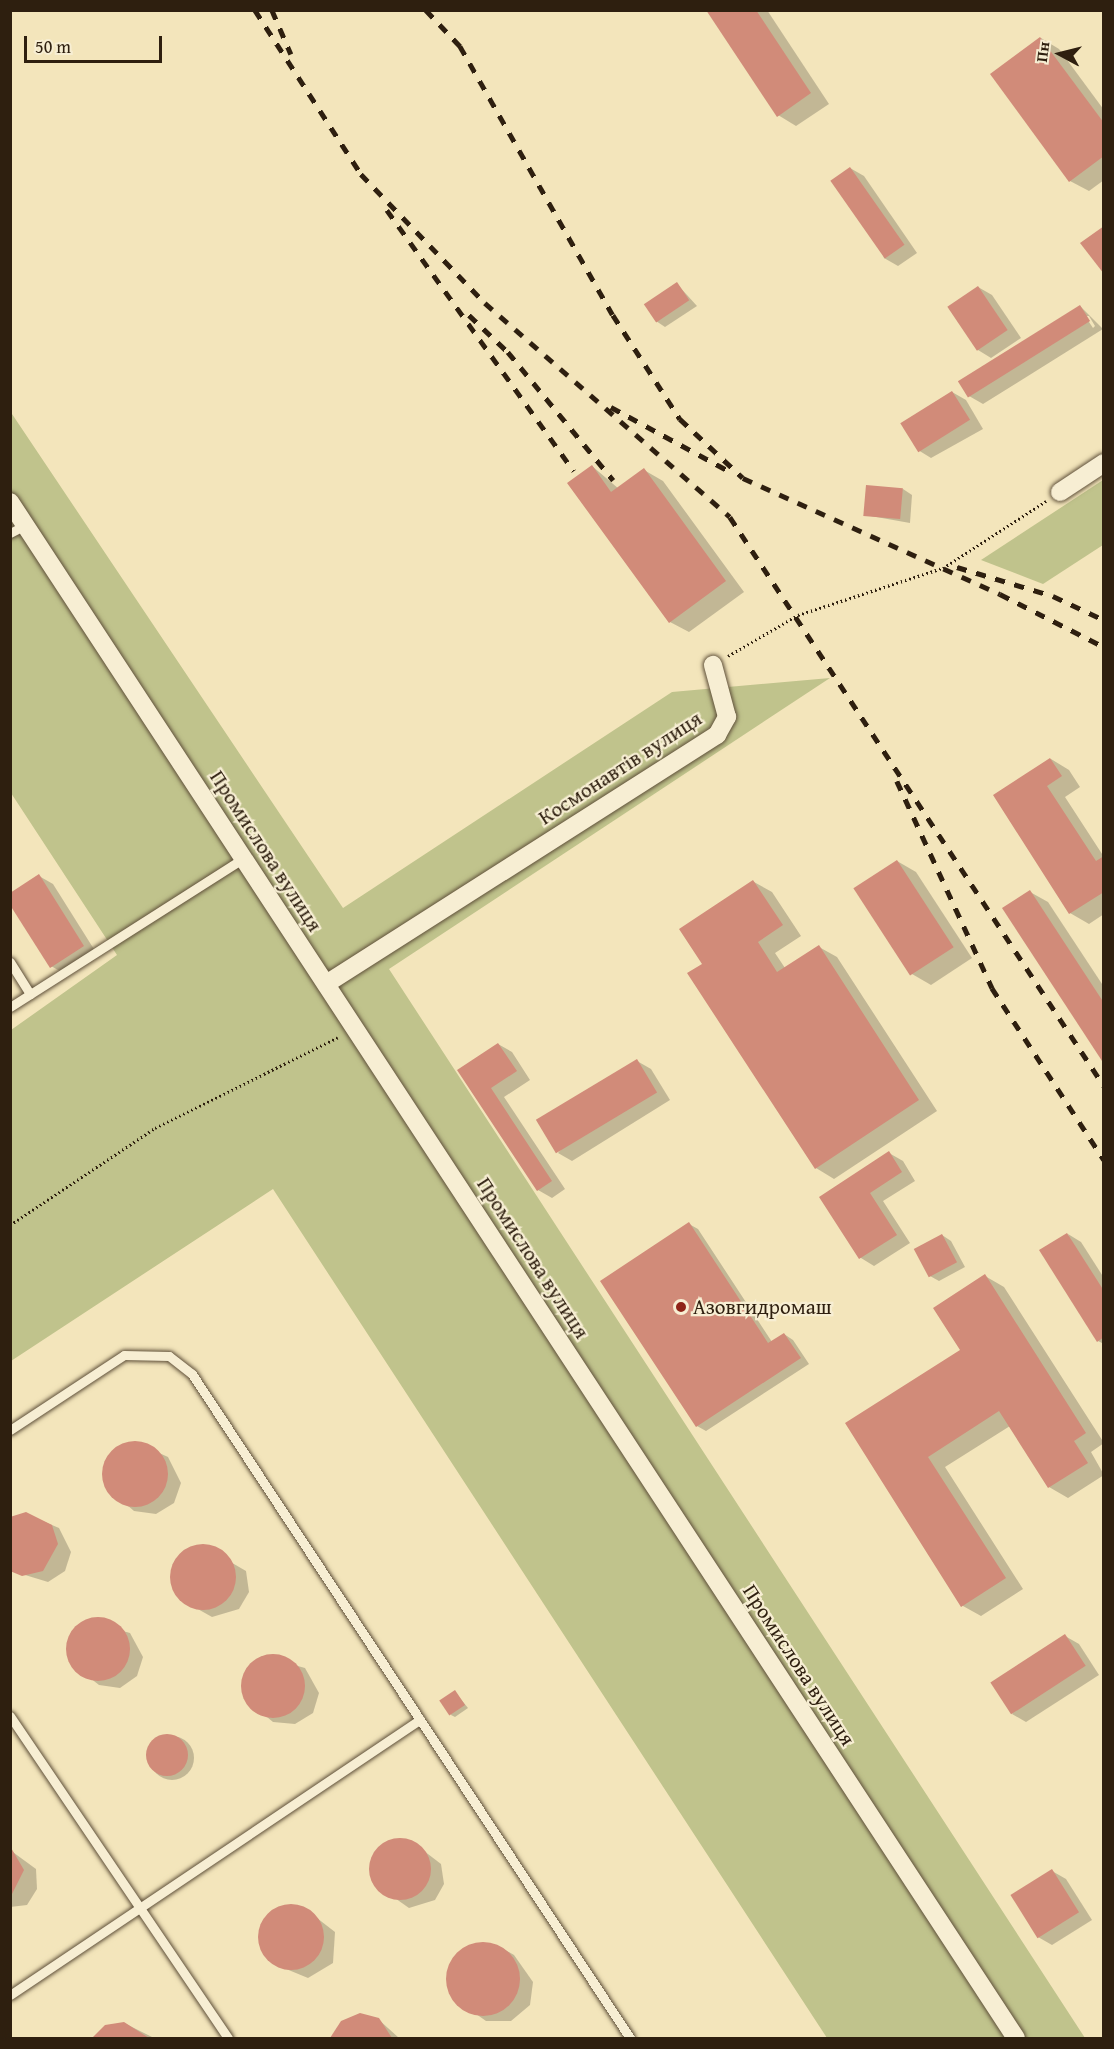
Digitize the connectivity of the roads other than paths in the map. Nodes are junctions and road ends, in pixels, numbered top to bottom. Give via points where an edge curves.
1 (1104, 464) edge
2 (1060, 492) road end
3 (10, 502) edge
4 (18, 529) edge
5 (713, 665) road end
6 (244, 858) junction
7 (10, 962) edge
8 (326, 984) junction
9 (30, 994) junction
10 (10, 1007) edge
11 (10, 1430) edge
12 (10, 1716) edge
13 (420, 1720) junction
14 (140, 1908) junction
15 (10, 1995) edge
16 (228, 2038) edge
17 (630, 2038) edge
18 (1016, 2038) edge

1 - 2 street
3 - 4 street, Промислова вулиця
4 - 6 street, Промислова вулиця
5 - 8 street, Космонавтів вулиця via 727,717 717,735
6 - 8 street, Промислова вулиця
6 - 9 lane
7 - 9 lane
8 - 18 street, Промислова вулиця
9 - 10 lane
11 - 13 lane via 124,1355 169,1356 192,1374
12 - 14 lane
13 - 14 lane
13 - 17 lane
14 - 15 lane
14 - 16 lane

